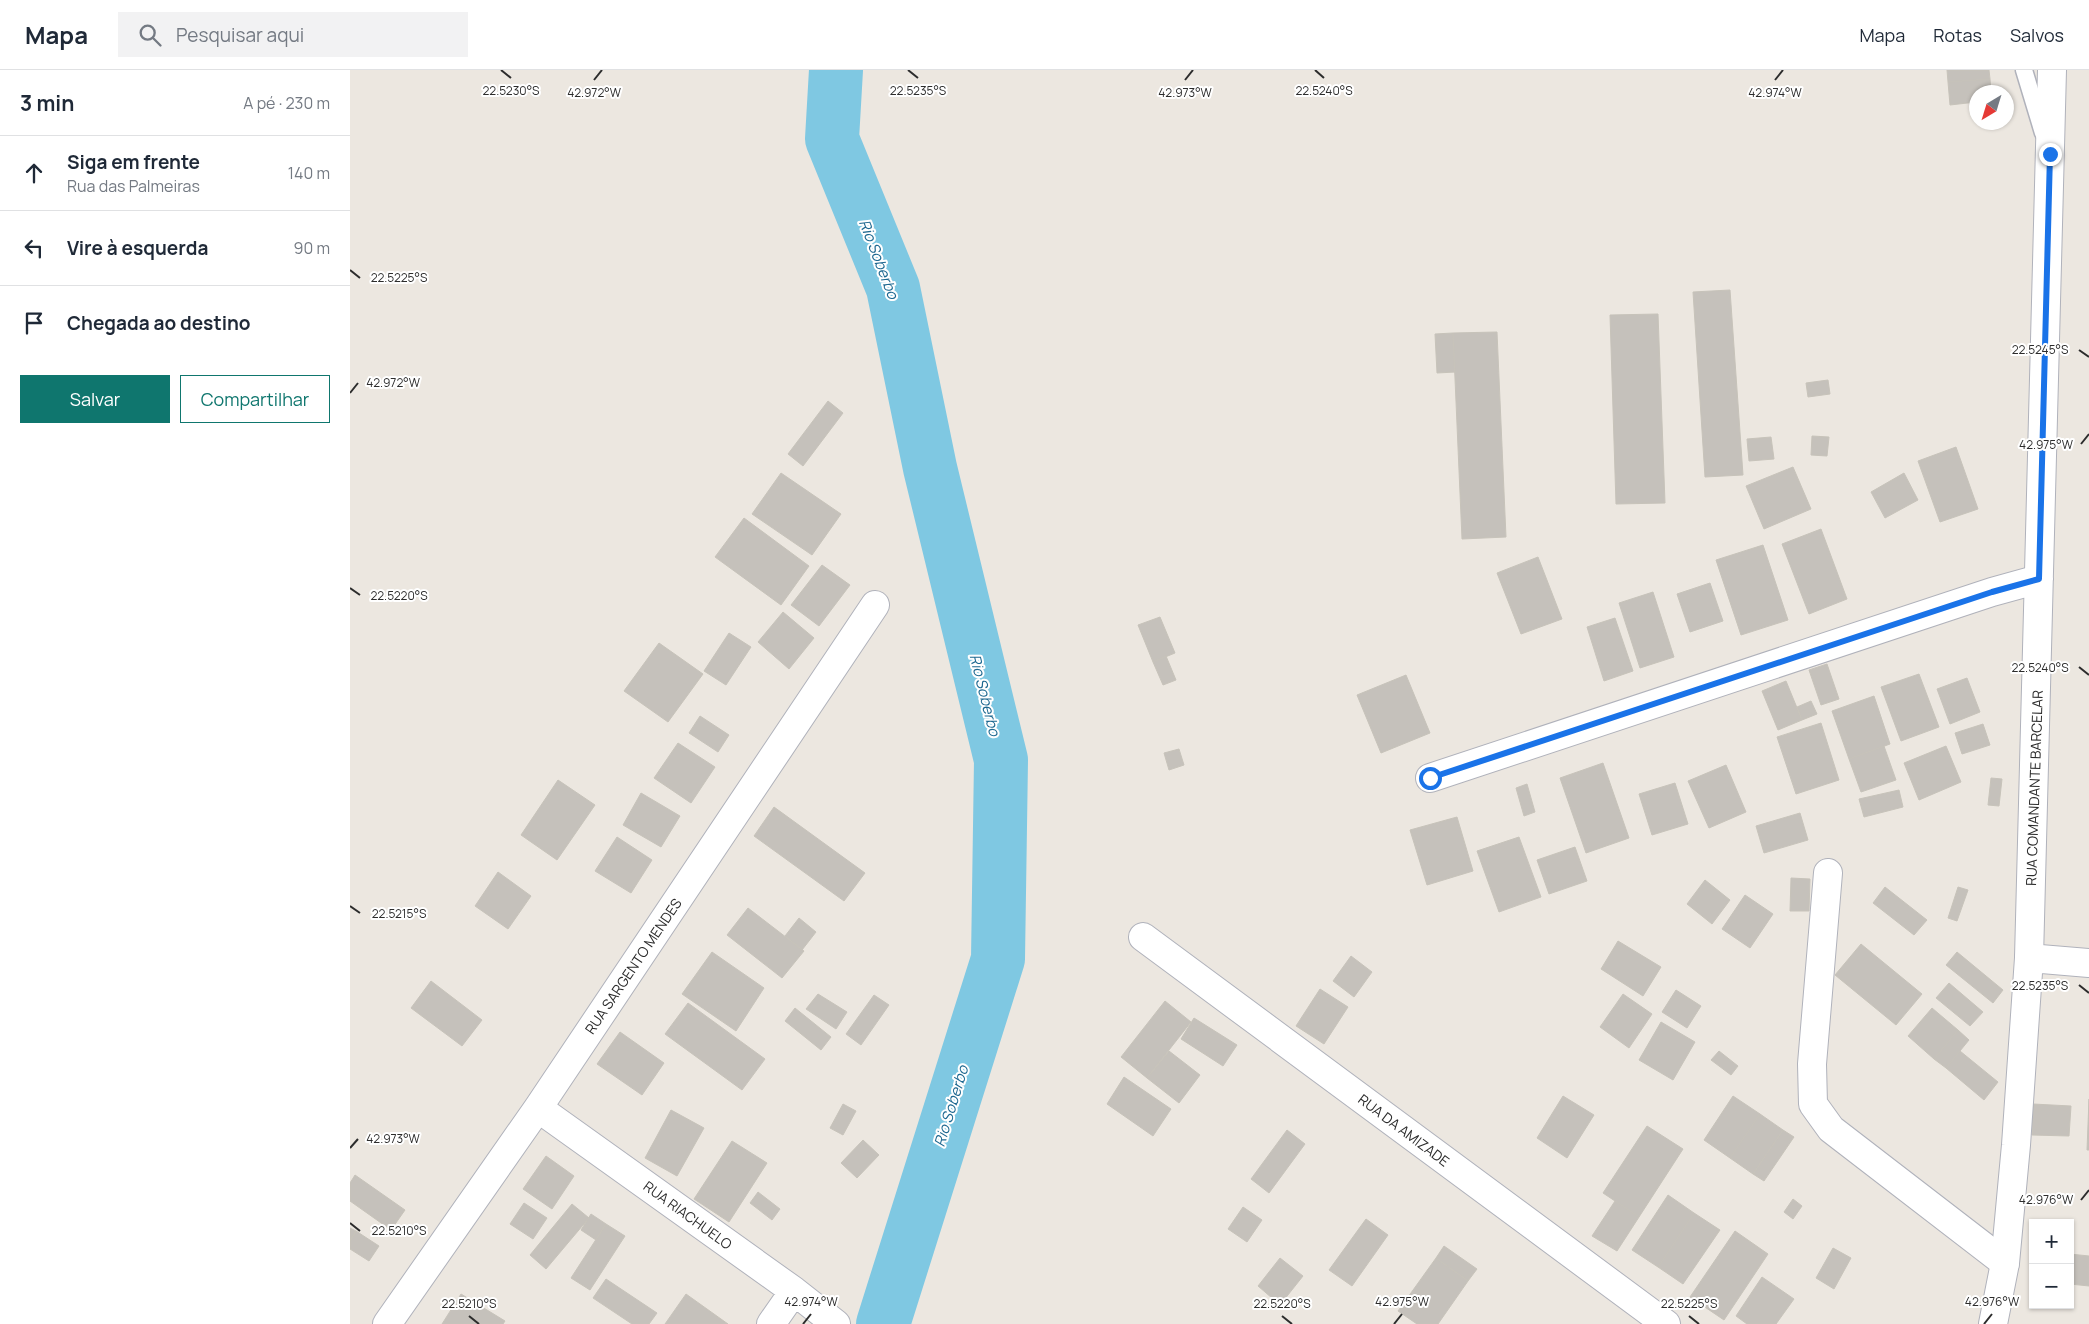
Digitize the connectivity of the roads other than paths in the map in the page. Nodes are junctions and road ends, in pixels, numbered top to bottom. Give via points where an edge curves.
1 (2024, 70) edge
2 (2052, 70) edge
3 (2050, 154) junction
4 (2039, 579) junction
5 (875, 605) dead end
6 (1430, 778) dead end
7 (1828, 873) dead end
8 (1143, 937) dead end
9 (2029, 958) junction
10 (2089, 962) edge
11 (538, 1108) junction
12 (2005, 1263) junction
13 (794, 1291) junction
14 (387, 1324) edge
15 (771, 1324) edge
16 (836, 1324) edge
17 (1666, 1324) edge
18 (1993, 1324) edge

1 - 3 lane
2 - 3 street, RUA COMANDANTE BARCELAR
3 - 4 street, RUA COMANDANTE BARCELAR
4 - 6 street
4 - 9 street, RUA COMANDANTE BARCELAR
5 - 11 street, RUA SARGENTO MENDES
7 - 12 street via 1812,1064 1813,1104 1831,1129
8 - 17 street, RUA DA AMIZADE
9 - 10 street
9 - 12 street, RUA COMANDANTE BARCELAR
11 - 13 street, RUA RIACHUELO
11 - 14 street, RUA SARGENTO MENDES
12 - 18 street, RUA COMANDANTE BARCELAR
13 - 15 street
13 - 16 street, RUA RIACHUELO

